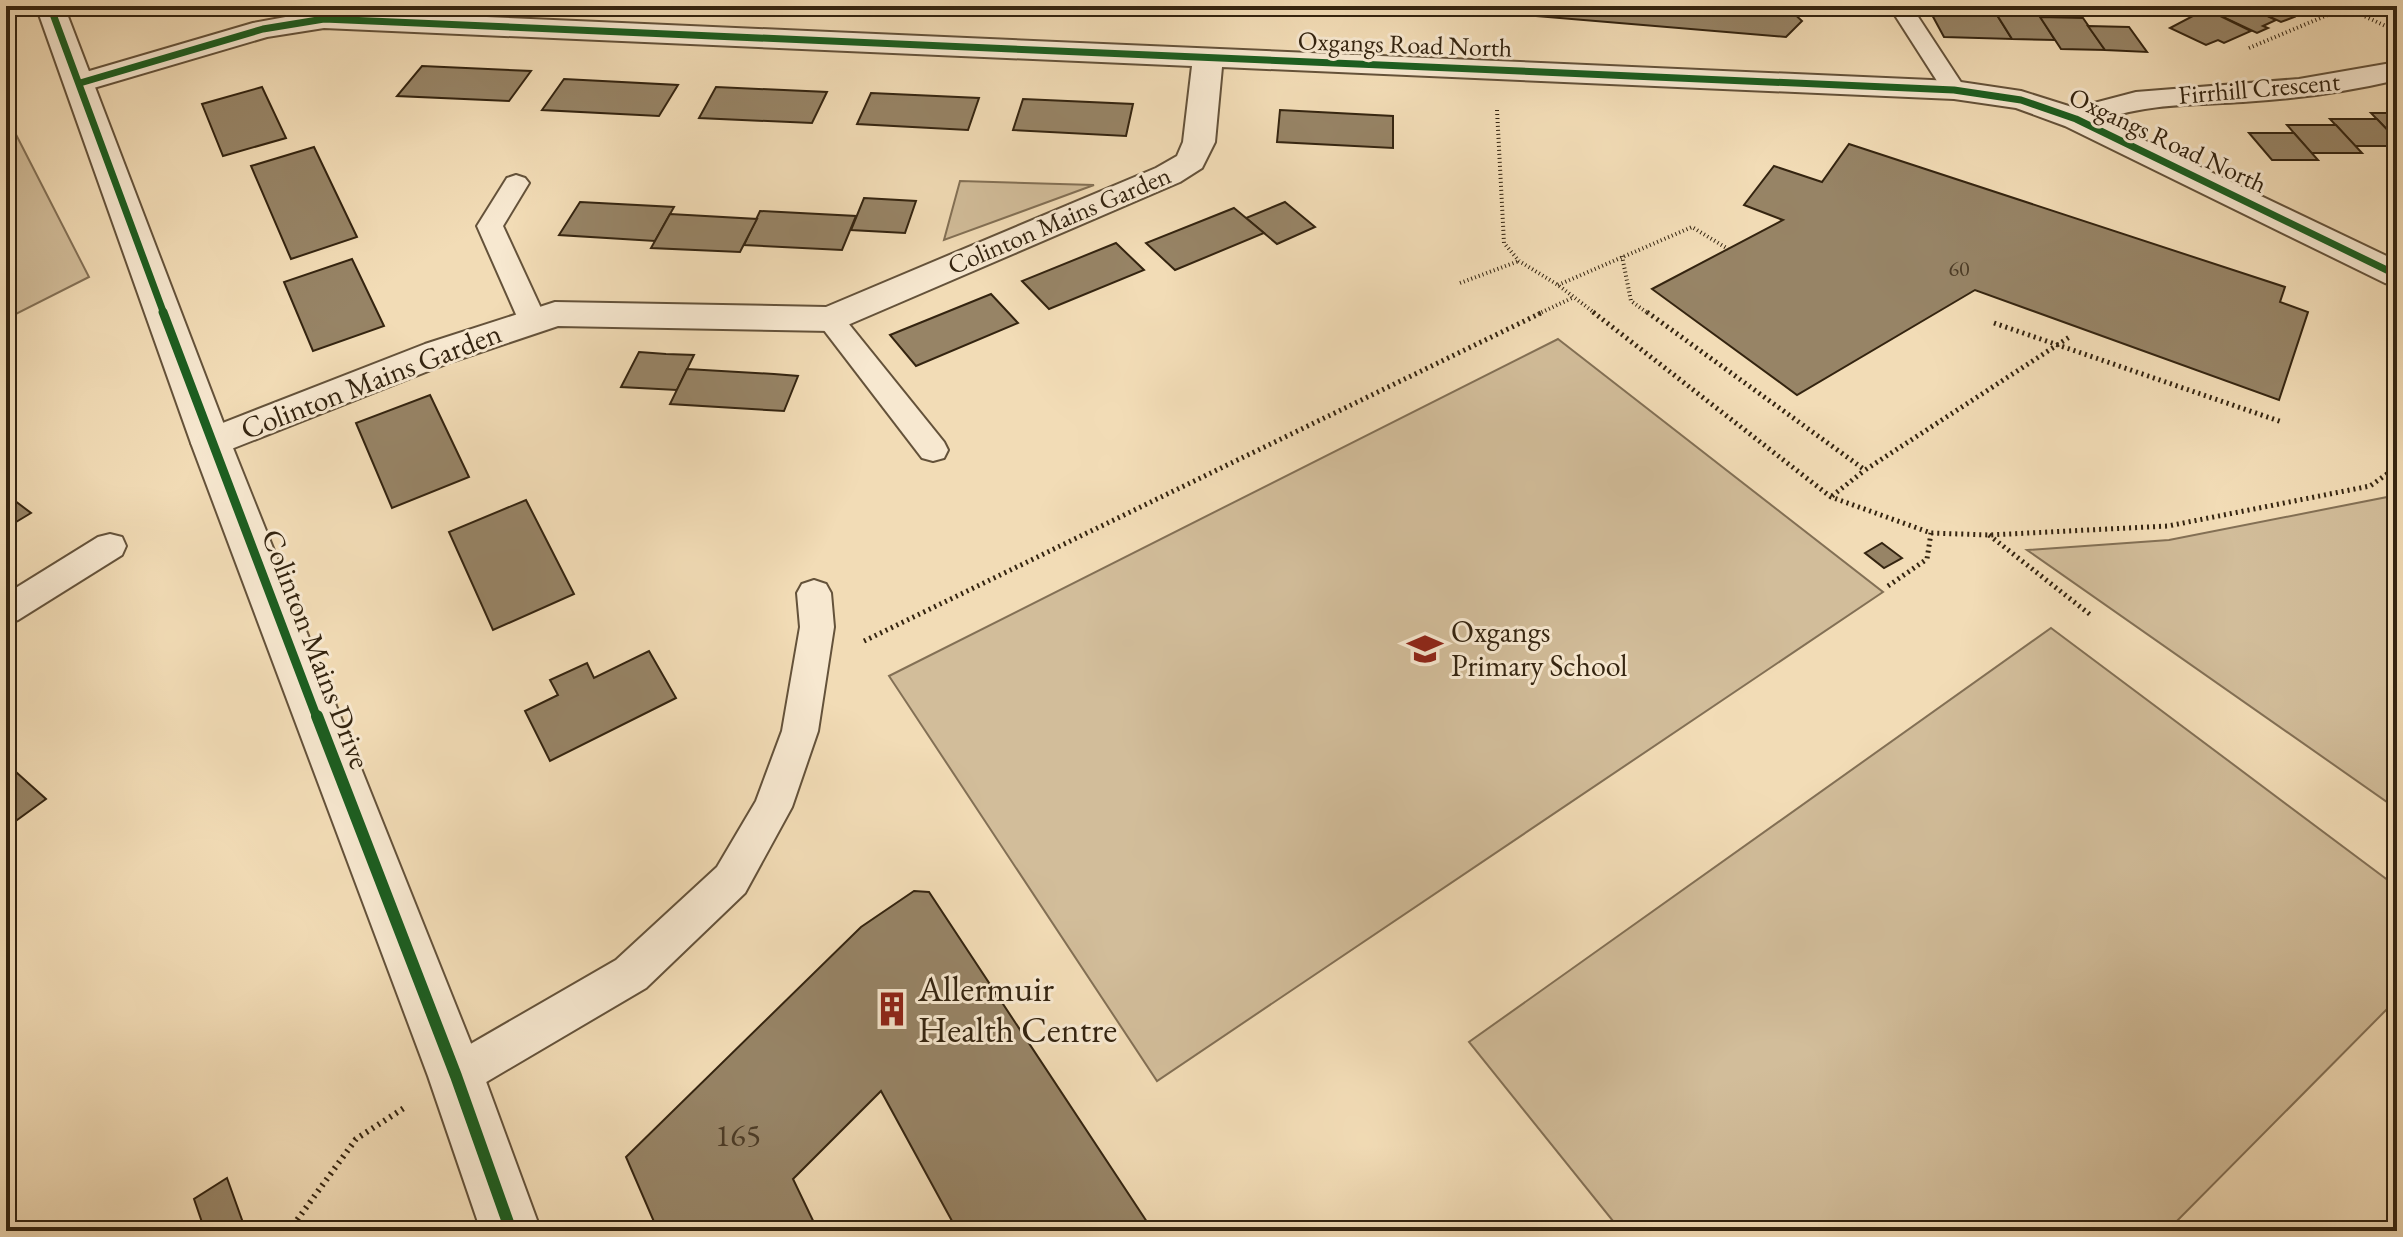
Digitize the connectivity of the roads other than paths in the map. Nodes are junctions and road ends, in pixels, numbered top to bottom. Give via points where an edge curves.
1 (50, 6) edge
2 (1900, 6) edge
3 (298, 14) edge
4 (1208, 58) junction
5 (2397, 71) edge
6 (80, 83) junction
7 (1954, 90) junction
8 (2076, 119) junction
9 (516, 183) dead end
10 (2397, 275) edge
11 (532, 319) junction
12 (830, 319) junction
13 (211, 443) junction
14 (933, 450) dead end
15 (110, 546) dead end
16 (814, 593) dead end
17 (6, 611) edge
18 (456, 1076) junction
19 (511, 1231) edge

1 - 6 street
2 - 7 lane
3 - 4 street, Oxgangs Road North
3 - 6 street, Oxgangs Road North
4 - 7 street, Oxgangs Road North
4 - 12 street, Colinton Mains Garden via 1199,142 1191,161
5 - 8 street, Firrhill Crescent via 2297,89 2135,99
6 - 13 street, Colinton Mains Drive
7 - 8 street, Oxgangs Road North via 2021,100
8 - 10 street, Oxgangs Road North
9 - 11 lane, Colinton Mains Garden via 490,226
11 - 12 street, Colinton Mains Garden via 555,314
11 - 13 street, Colinton Mains Garden
12 - 14 lane
13 - 18 street, Colinton Mains Drive
15 - 17 lane
16 - 18 lane via 817,627 800,731 773,807 731,880 631,974
18 - 19 street, Colinton Mains Drive

